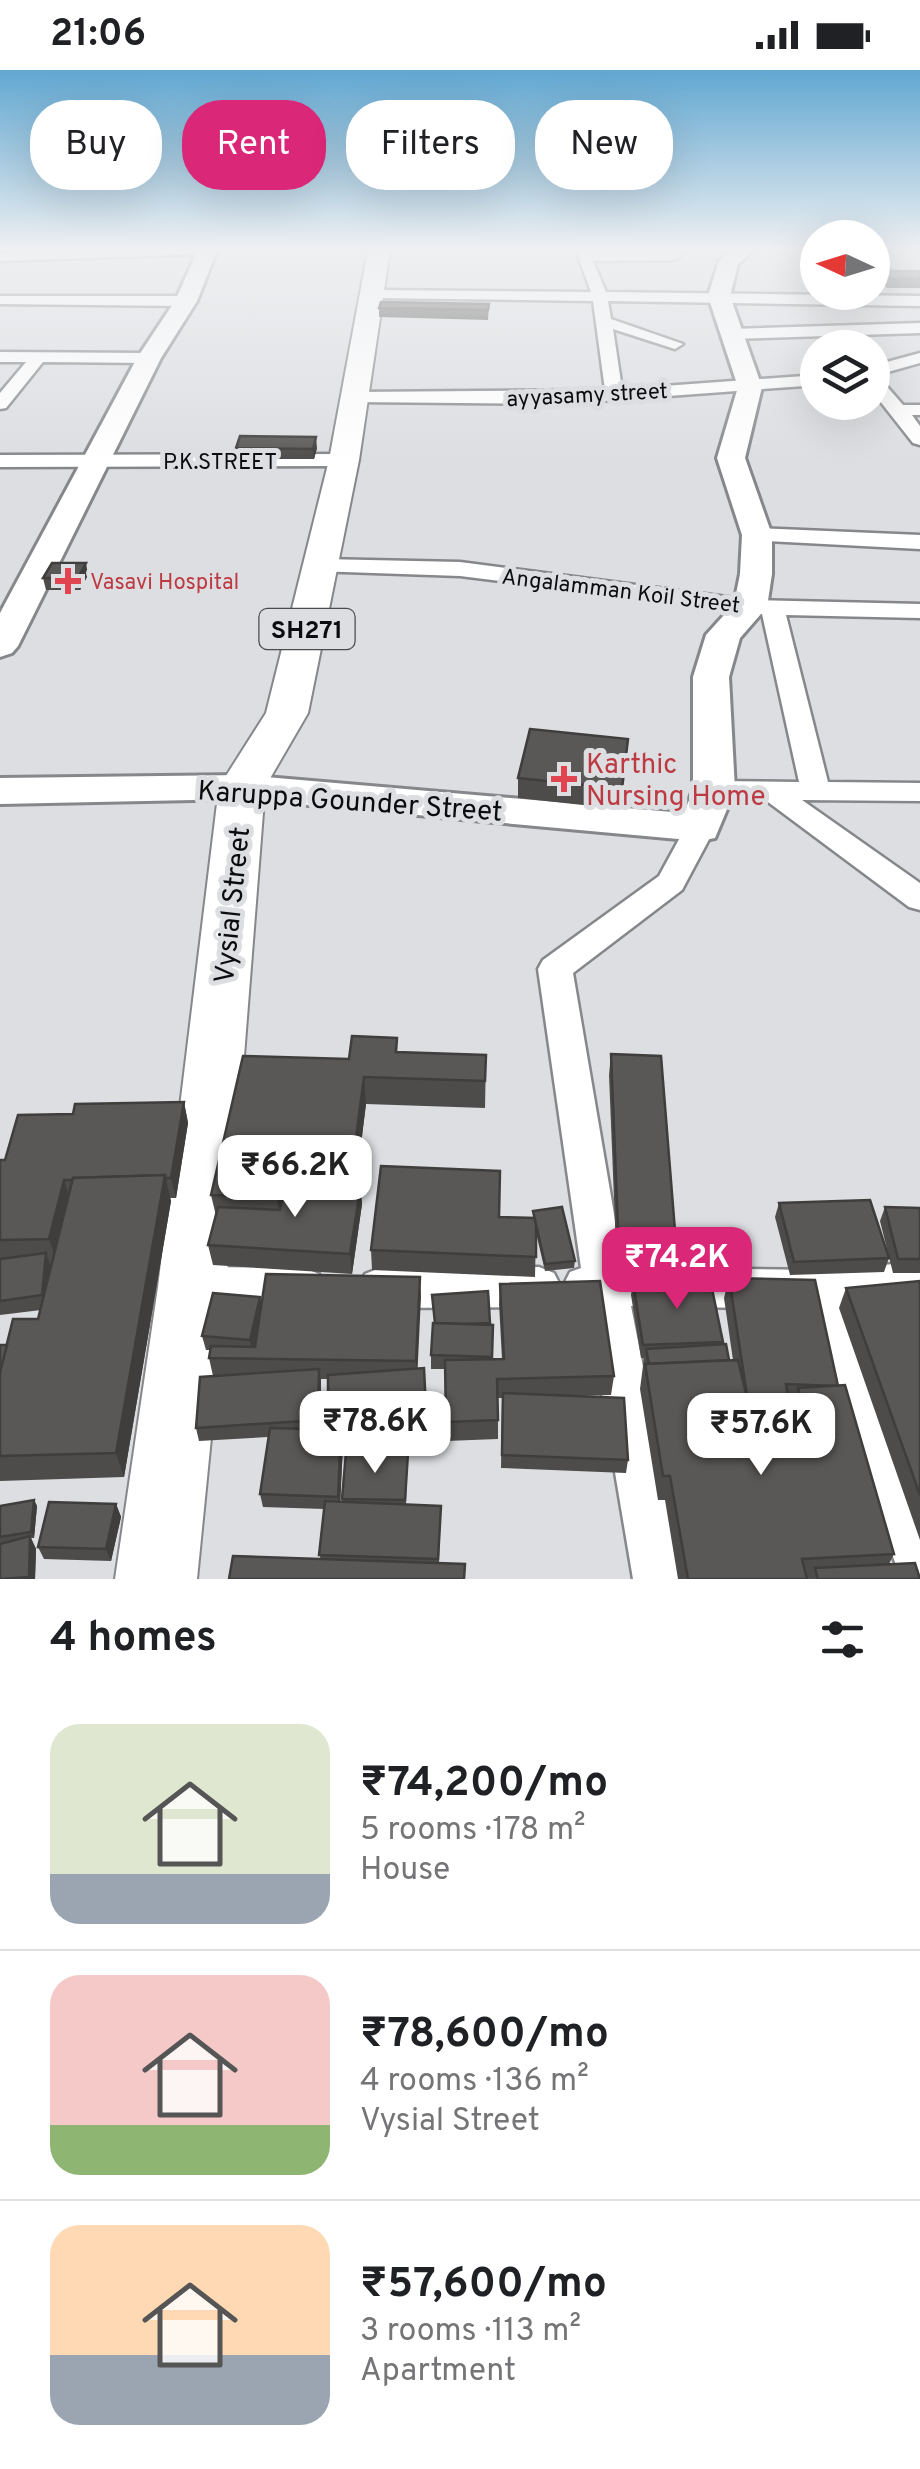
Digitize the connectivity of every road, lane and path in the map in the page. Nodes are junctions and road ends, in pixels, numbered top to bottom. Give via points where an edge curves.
1 (173, 320) edge
2 (370, 320) edge
3 (726, 320) edge
4 (603, 323) joint
5 (920, 328) edge
6 (730, 334) junction
7 (675, 344) dead end
8 (0, 357) edge
9 (39, 358) junction
10 (149, 358) junction
11 (920, 358) edge
12 (890, 371) edge
13 (920, 374) edge
14 (890, 377) edge
15 (800, 382) edge
16 (890, 382) edge
17 (750, 387) junction
18 (920, 390) edge
19 (614, 392) junction
20 (356, 396) junction
21 (890, 399) edge
22 (0, 404) edge
23 (898, 410) junction
24 (920, 410) edge
25 (920, 440) edge
26 (898, 448) dead end
27 (920, 448) edge
28 (344, 460) junction
29 (0, 461) edge
30 (96, 462) junction
31 (758, 535) junction
32 (920, 542) edge
33 (323, 566) junction
34 (761, 607) junction
35 (920, 611) edge
36 (0, 646) edge
37 (242, 787) junction
38 (0, 791) edge
39 (771, 791) junction
40 (816, 791) junction
41 (920, 792) edge
42 (707, 809) junction
43 (920, 899) edge
44 (920, 1281) edge
45 (605, 1286) junction
46 (192, 1287) junction
47 (819, 1290) junction
48 (920, 1564) edge
49 (156, 1579) edge
50 (660, 1579) edge

1 - 10 street
2 - 20 main road, Vysial Street / SH271
3 - 6 street
4 - 7 street
4 - 19 street
5 - 6 street
6 - 17 street
8 - 9 street
9 - 10 street
9 - 22 street
10 - 30 street
11 - 12 street
13 - 14 street
15 - 17 street, ayyasamy street
16 - 18 street
17 - 19 street, ayyasamy street
17 - 31 street via 730,458
19 - 20 street, ayyasamy street via 559,399
20 - 28 main road, Vysial Street / SH271
21 - 23 street
23 - 24 street
23 - 25 street
26 - 27 street
28 - 30 street, P.K.STREET
28 - 33 main road, Vysial Street / SH271
29 - 30 street, P.K.STREET
30 - 36 street
31 - 32 street
31 - 34 street
33 - 34 street, Angalamman Koil Street via 460,570
33 - 37 main road, Vysial Street / SH271 via 286,713
34 - 35 street, Angalamman Koil Street
34 - 40 street
34 - 42 street via 724,635 711,677
37 - 38 street, Karuppa Gounder Street
37 - 42 street, Karuppa Gounder Street
37 - 46 main road, Vysial Street / SH271
39 - 40 street
39 - 42 street
39 - 43 street
40 - 41 street
42 - 45 street via 672,883 555,970
44 - 47 street
45 - 46 street
45 - 47 street
45 - 50 street
46 - 49 main road, Vysial Street / SH271
47 - 48 street

